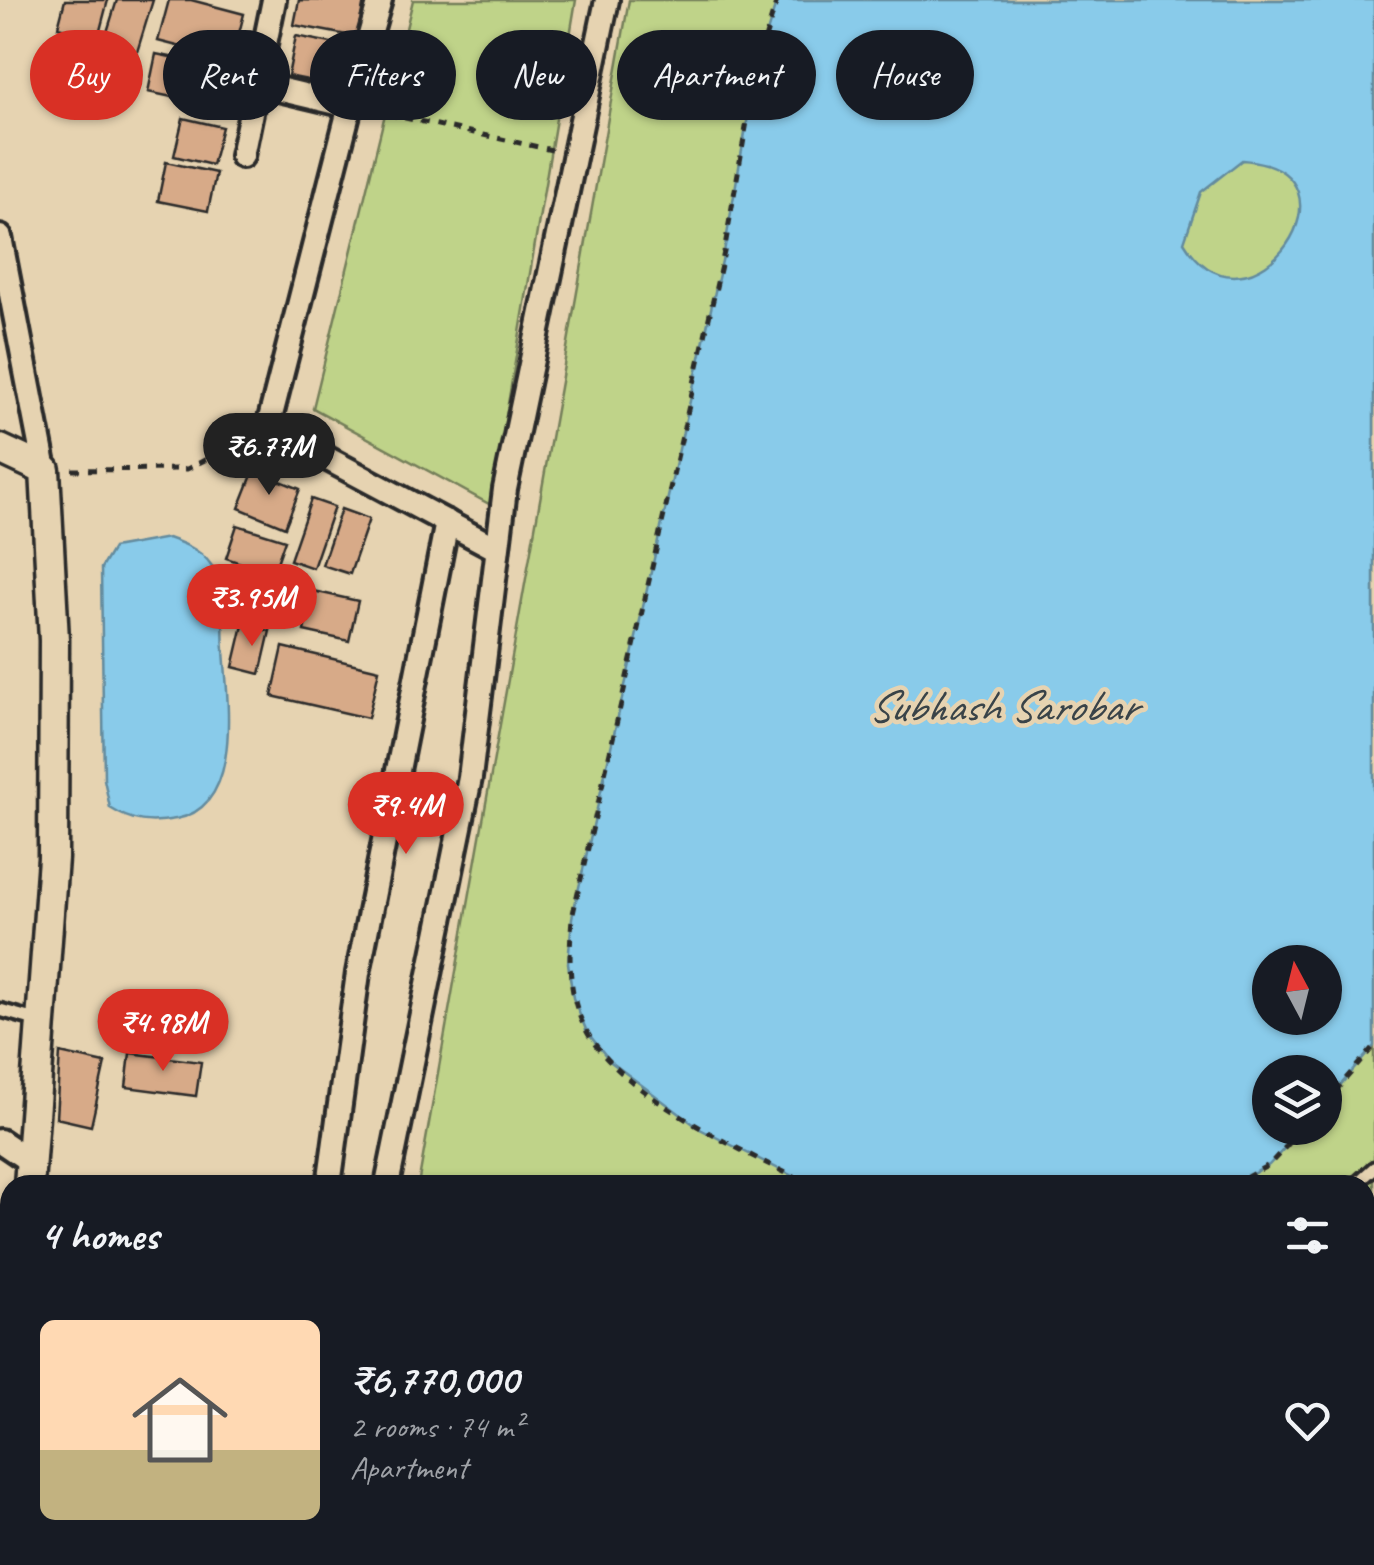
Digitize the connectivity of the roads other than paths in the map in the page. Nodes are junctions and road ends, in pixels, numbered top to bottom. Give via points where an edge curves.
1 (274, 0) edge
2 (380, 0) edge
3 (607, 0) edge
4 (268, 30) edge
5 (372, 30) edge
6 (250, 120) edge
7 (346, 120) edge
8 (242, 156) dead end
9 (0, 236) edge
10 (0, 449) edge
11 (44, 470) junction
12 (447, 522) junction
13 (498, 549) junction
14 (0, 1010) edge
15 (43, 1022) junction
16 (0, 1141) edge
17 (30, 1175) edge
18 (32, 1175) edge
19 (331, 1175) edge
20 (390, 1175) edge

1 - 4 street
2 - 5 street
3 - 13 street via 504,489
6 - 8 street
7 - 12 street via 268,427
9 - 11 street
10 - 11 street
11 - 15 street via 55,731
12 - 13 street
12 - 19 street via 358,973
13 - 20 street via 470,778
14 - 15 lane
15 - 18 street
16 - 17 street

